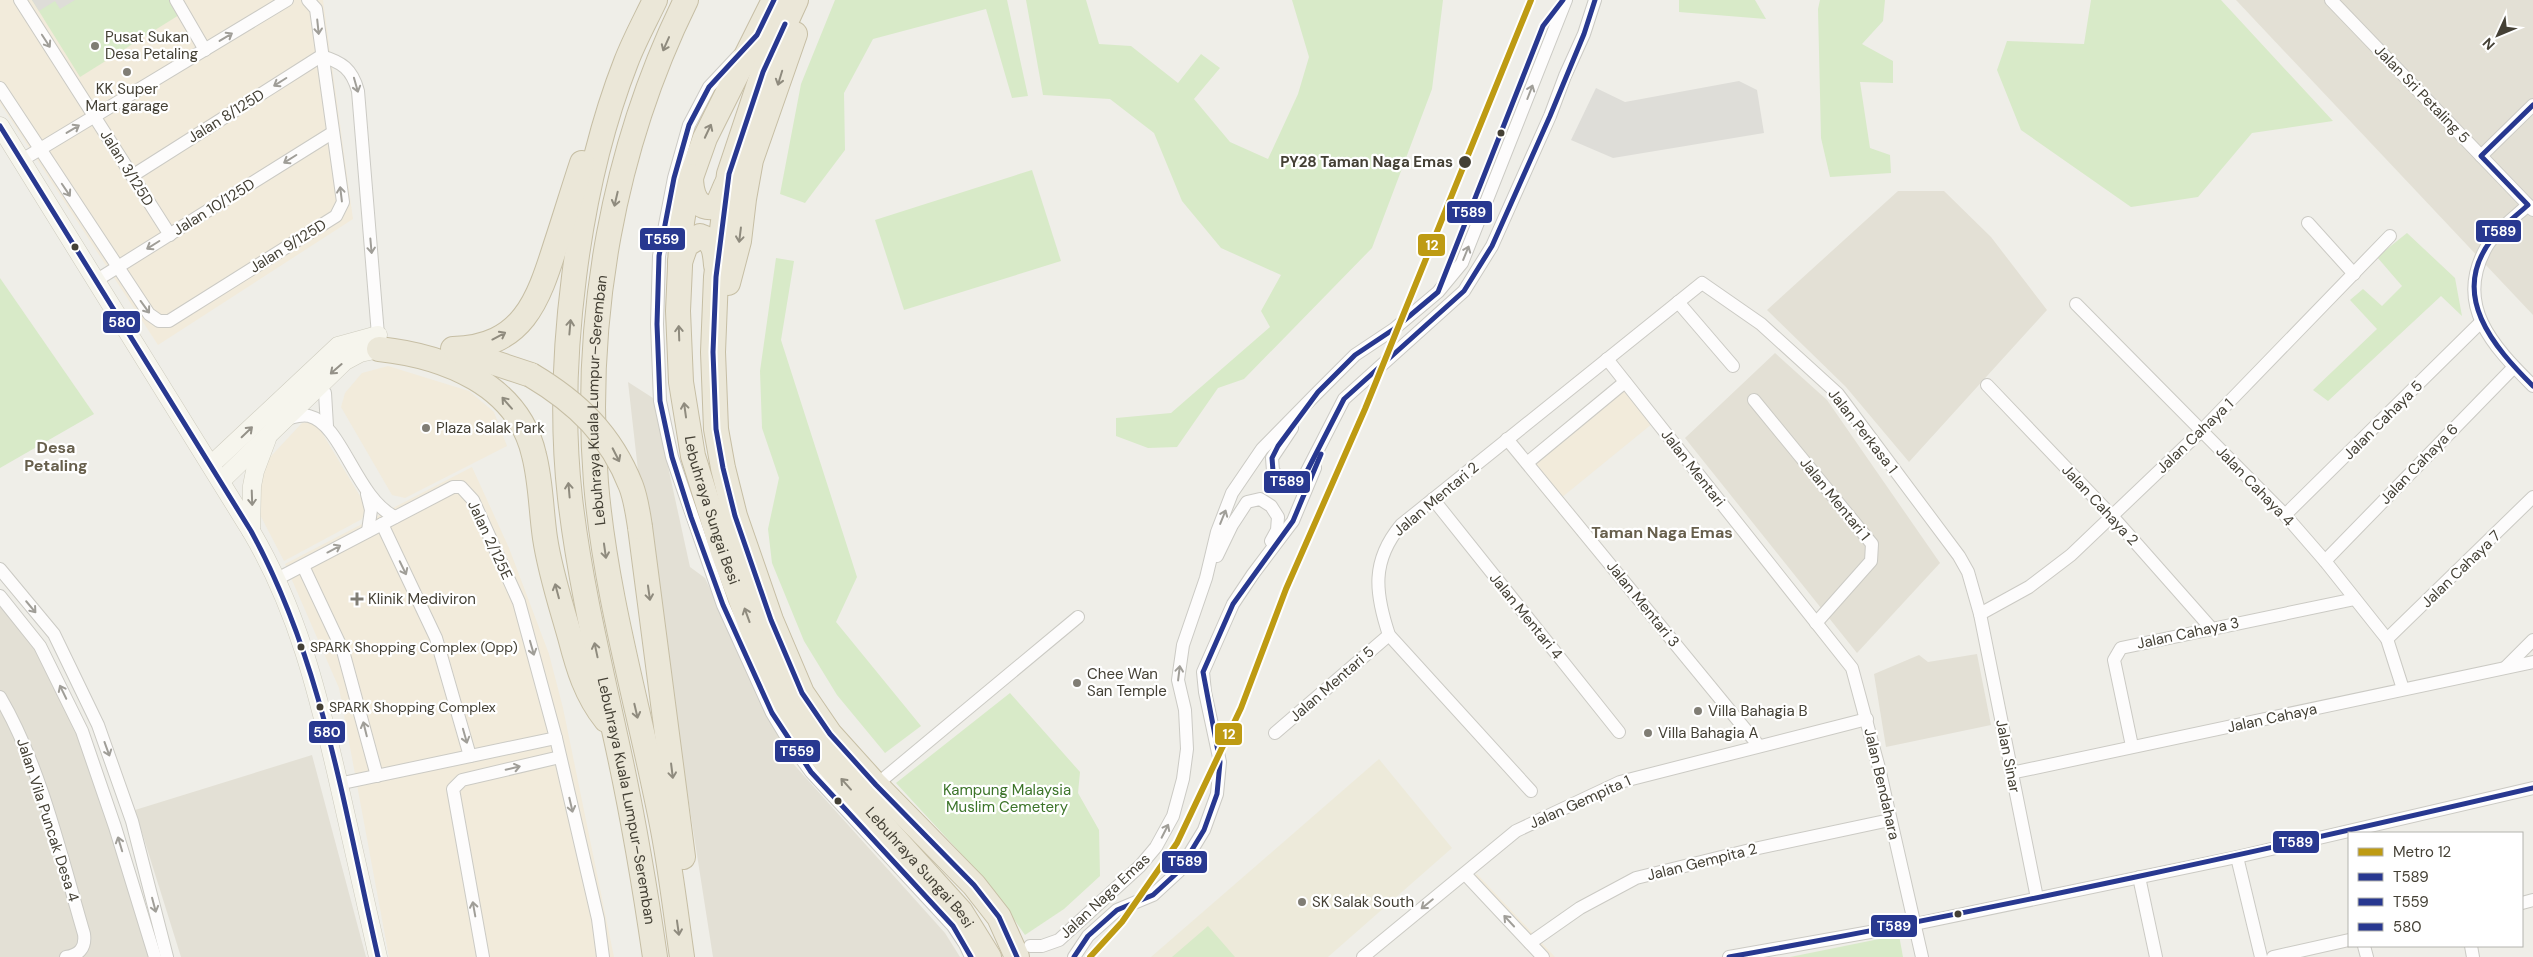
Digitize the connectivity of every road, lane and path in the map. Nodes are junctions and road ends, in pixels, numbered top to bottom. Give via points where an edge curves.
1 (20, 0) edge
2 (176, 0) edge
3 (287, 0) edge
4 (308, 0) edge
5 (655, 0) edge
6 (686, 0) edge
7 (774, 0) edge
8 (796, 0) edge
9 (808, 0) edge
10 (1566, 0) edge
11 (1595, 0) edge
12 (2331, 0) edge
13 (757, 35) junction
14 (205, 50) junction
15 (321, 56) junction
16 (0, 88) edge
17 (2533, 105) edge
18 (611, 110) junction
19 (94, 116) junction
20 (0, 126) edge
21 (332, 133) junction
22 (39, 150) junction
23 (2481, 156) junction
24 (22, 160) junction
25 (729, 174) junction
26 (132, 176) junction
27 (691, 176) junction
28 (2531, 208) edge
29 (2308, 223) dead end
30 (170, 235) junction
31 (2390, 236) dead end
32 (679, 264) junction
33 (118, 268) junction
34 (2354, 274) junction
35 (716, 277) junction
36 (97, 280) junction
37 (1702, 283) joint
38 (1678, 302) junction
39 (2076, 304) dead end
40 (2480, 323) junction
41 (714, 326) junction
42 (379, 342) junction
43 (453, 349) junction
44 (1607, 359) junction
45 (1733, 366) dead end
46 (2514, 367) junction
47 (1625, 382) junction
48 (1987, 385) dead end
49 (2533, 386) edge
50 (1318, 392) junction
51 (324, 393) dead end
52 (1344, 399) junction
53 (1754, 400) dead end
54 (284, 419) junction
55 (327, 426) junction
56 (2201, 431) junction
57 (269, 434) junction
58 (1508, 439) junction
59 (1527, 463) junction
60 (211, 465) junction
61 (221, 481) junction
62 (367, 494) junction
63 (2533, 497) edge
64 (1433, 499) junction
65 (2285, 515) junction
66 (2112, 516) junction
67 (395, 518) junction
68 (382, 524) junction
69 (251, 531) junction
70 (368, 531) junction
71 (2325, 561) junction
72 (303, 566) junction
73 (0, 569) edge
74 (1253, 574) junction
75 (1206, 578) junction
76 (275, 580) junction
77 (0, 596) edge
78 (2355, 599) junction
79 (1980, 614) junction
80 (1078, 617) dead end
81 (1816, 623) junction
82 (2211, 628) junction
83 (1388, 635) junction
84 (2388, 639) junction
85 (2533, 640) edge
86 (2533, 662) edge
87 (2506, 667) junction
88 (2403, 689) junction
89 (0, 697) edge
90 (1867, 719) junction
91 (615, 732) junction
92 (1619, 732) dead end
93 (1275, 733) dead end
94 (556, 738) junction
95 (1759, 746) junction
96 (2132, 746) junction
97 (470, 756) junction
98 (560, 757) junction
99 (2011, 773) junction
100 (377, 776) junction
101 (338, 784) junction
102 (876, 785) junction
103 (2533, 788) edge
104 (1531, 791) dead end
105 (1890, 820) junction
106 (2237, 857) junction
107 (1465, 874) junction
108 (2139, 877) junction
109 (2037, 898) junction
110 (673, 900) junction
111 (1915, 924) junction
112 (1088, 936) junction
113 (2348, 940) edge
114 (1530, 943) junction
115 (1032, 951) edge
116 (66, 957) edge
117 (155, 957) edge
118 (167, 957) edge
119 (378, 957) edge
120 (483, 957) edge
121 (603, 957) edge
122 (655, 957) edge
123 (682, 957) edge
124 (971, 957) edge
125 (989, 957) edge
126 (1066, 957) edge
127 (1074, 957) edge
128 (1363, 957) edge
129 (1542, 957) edge
130 (1729, 957) edge
131 (1922, 957) edge
132 (2156, 957) edge
133 (2261, 957) edge
134 (2273, 957) edge

1 -> 19 street, Jalan 3/125D
2 - 14 street
14 -> 3 street
4 -> 15 street, Jalan 9/125D via 316,9
5 - 18 highway, Lebuhraya Kuala Lumpur–Seremban via 626,64
6 -> 110 highway, Lebuhraya Kuala Lumpur–Seremban via 643,104 615,206 600,294 593,404 596,483 608,571 627,673 663,830
7 - 13 highway, Lebuhraya Sungai Besi
8 - 25 highway, Lebuhraya Sungai Besi via 763,72
9 -> 41 highway via 751,160 739,241
50 -> 10 street, Jalan Naga Emas via 1355,355 1394,330 1438,292 1462,262
11 - 52 street, Jalan Naga Emas via 1550,116 1492,246 1464,291
12 - 23 street, Jalan Sri Petaling 5
27 -> 13 highway, Lebuhraya Sungai Besi via 704,138
13 - 124 street via 709,87 689,126 674,178 659,256 657,324 660,401 672,457 724,605 768,705 790,743 812,772 953,926
14 - 19 street
15 - 21 street, Jalan 9/125D
15 -> 26 street, Jalan 8/125D
15 -> 42 street via 344,64 351,71 358,91
16 - 22 street
17 - 23 street
43 -> 18 highway via 475,347 495,339 517,325 531,309 548,271 590,136
91 -> 18 highway, Lebuhraya Kuala Lumpur–Seremban via 580,573 570,497 566,420 569,337 580,242
22 -> 19 street
19 - 26 street, Jalan 3/125D
20 - 24 street
21 -> 30 street, Jalan 10/125D
33 -> 21 street, Jalan 9/125D via 149,314 159,321 169,321 336,216 343,202
22 - 24 street
22 -> 33 street
23 - 28 street, Jalan Sri Petaling 5
24 - 36 street
25 - 27 highway via 717,206 708,208 694,196
25 - 35 highway, Lebuhraya Sungai Besi
26 - 30 street, Jalan 3/125D
27 - 32 highway, Lebuhraya Sungai Besi via 682,222
28 - 40 street via 2488,246 2474,280 2474,305
29 - 34 street
30 -> 33 street, Jalan 10/125D
31 - 34 street, Jalan Cahaya 1
32 - 35 highway via 689,241 696,236 704,237 713,247
125 -> 32 highway, Lebuhraya Sungai Besi via 961,912 829,766 794,719 764,661 722,552 694,456 681,382
33 - 36 street, Jalan 10/125D
34 - 56 street, Jalan Cahaya 1
35 - 41 highway, Lebuhraya Sungai Besi
36 - 60 street
37 - 38 street, Jalan Mentari 2
37 - 79 street, Jalan Perkasa 1 via 1761,324 1838,394 1959,556 1968,572
38 - 44 street, Jalan Mentari 2
38 - 45 street
39 - 56 street, Jalan Cahaya 4
40 - 46 street
40 - 65 street, Jalan Cahaya 5
41 - 102 highway, Lebuhraya Sungai Besi via 716,429 735,516 771,620 802,693 830,734
42 - 43 highway via 398,336
42 -> 54 street via 345,362
60 -> 42 street via 338,346
91 -> 42 highway via 598,711 582,681 551,567 535,456 526,429 492,388 478,378
43 -> 110 highway, bridge via 531,375 554,389 591,419 614,450 632,487 640,527 683,863 680,884
44 - 47 street, Jalan Mentari
44 - 58 street, Jalan Mentari 2
46 - 49 street
46 - 71 street, Jalan Cahaya 6
47 - 59 street
47 - 81 street, Jalan Mentari
48 - 66 street, Jalan Cahaya 2
50 - 52 street, Jalan Naga Emas via 1272,458 1273,471 1282,480 1291,482 1305,475
75 -> 50 street, Jalan Naga Emas via 1217,532 1232,493 1262,449
51 - 55 street
52 - 74 street, Jalan Naga Emas via 1293,522
53 - 81 street, Jalan Mentari 1 via 1872,544 1871,561
54 - 55 street via 309,416
54 - 57 street
55 - 62 street
56 - 65 street, Jalan Cahaya 4
56 - 66 street, Jalan Cahaya 1
57 - 61 street
57 -> 69 street via 252,486
58 - 59 street, Jalan Mentari 3
58 - 64 street, Jalan Mentari 2
59 - 95 street, Jalan Mentari 3
60 - 61 street
61 - 69 street
62 - 67 street
62 - 70 street via 371,510
63 - 84 street, Jalan Cahaya 7
64 - 83 street, Jalan Mentari 2 via 1388,540 1381,559 1378,598
64 - 92 street, Jalan Mentari 4
65 - 71 street, Jalan Cahaya 4
66 - 79 street, Jalan Cahaya 1 via 2070,556 2036,582
66 - 82 street, Jalan Cahaya 2
67 - 68 street, Jalan 2/125E
67 -> 94 street, Jalan 2/125E via 453,487 461,487 468,492 519,602
68 - 70 street, Jalan 2/125E
68 -> 97 street via 436,638
69 - 76 street
72 -> 70 street, Jalan 2/125E
71 - 78 street, Jalan Cahaya 4
72 - 76 street, Jalan 2/125E
100 -> 72 street via 343,651
73 -> 118 street via 54,634 98,724 132,821
74 - 75 street, Jalan Naga Emas via 1277,530 1278,517 1271,506 1260,499 1247,502
74 - 112 street, Jalan Naga Emas via 1233,604 1203,672 1220,762 1217,794 1204,830 1178,871 1153,895 1117,910
115 -> 75 street, Jalan Naga Emas via 1059,940 1140,866 1156,848 1173,816 1187,749 1185,710 1178,680 1183,645
76 - 101 street via 302,640 314,678
117 -> 77 street via 82,731 40,646
78 - 82 street, Jalan Cahaya 3
78 - 84 street, Jalan Cahaya 4
79 - 99 street, Jalan Sinar
80 - 102 street
81 - 90 street, Jalan Bendahara via 1852,668
82 - 96 street, Jalan Cahaya 3 via 2127,646 2117,652 2114,660
83 - 93 street, Jalan Mentari 5
83 - 104 street, Jalan Mentari 2
84 - 88 street, Jalan Cahaya 4
85 - 87 street
86 - 87 street, Jalan Cahaya
87 - 88 street, Jalan Cahaya
88 - 96 street, Jalan Cahaya via 2265,721
89 - 116 street, Jalan Vila Puncak Desa 4 via 19,729 84,934 84,946 76,955
90 - 95 street, Jalan Gempita 1
90 - 105 street, Jalan Bendahara
91 - 122 highway, Lebuhraya Kuala Lumpur–Seremban
94 - 97 street
94 - 98 street, Jalan 2/125E
95 - 107 street, Jalan Gempita 1 via 1620,782 1596,792 1516,831
96 - 99 street, Jalan Cahaya
97 - 100 street
120 -> 98 street via 454,785 462,780
98 -> 121 street, Jalan 2/125E via 598,919
99 - 109 street, Jalan Sinar
100 - 101 street
101 - 119 street
102 - 115 highway, Lebuhraya Sungai Besi via 974,885
103 - 106 street
105 - 111 street, Jalan Bendahara
105 - 114 street, Jalan Gempita 2 via 1636,878 1580,908
106 - 108 street
106 - 133 street
114 -> 107 street
107 -> 128 street, Jalan Gempita 1
108 - 109 street
108 - 132 street
109 - 111 street
110 -> 123 highway, Lebuhraya Kuala Lumpur–Seremban
111 - 130 street
111 - 131 street, Jalan Bendahara
112 - 126 street
112 - 127 street, Jalan Naga Emas
113 - 134 street
114 - 129 street

